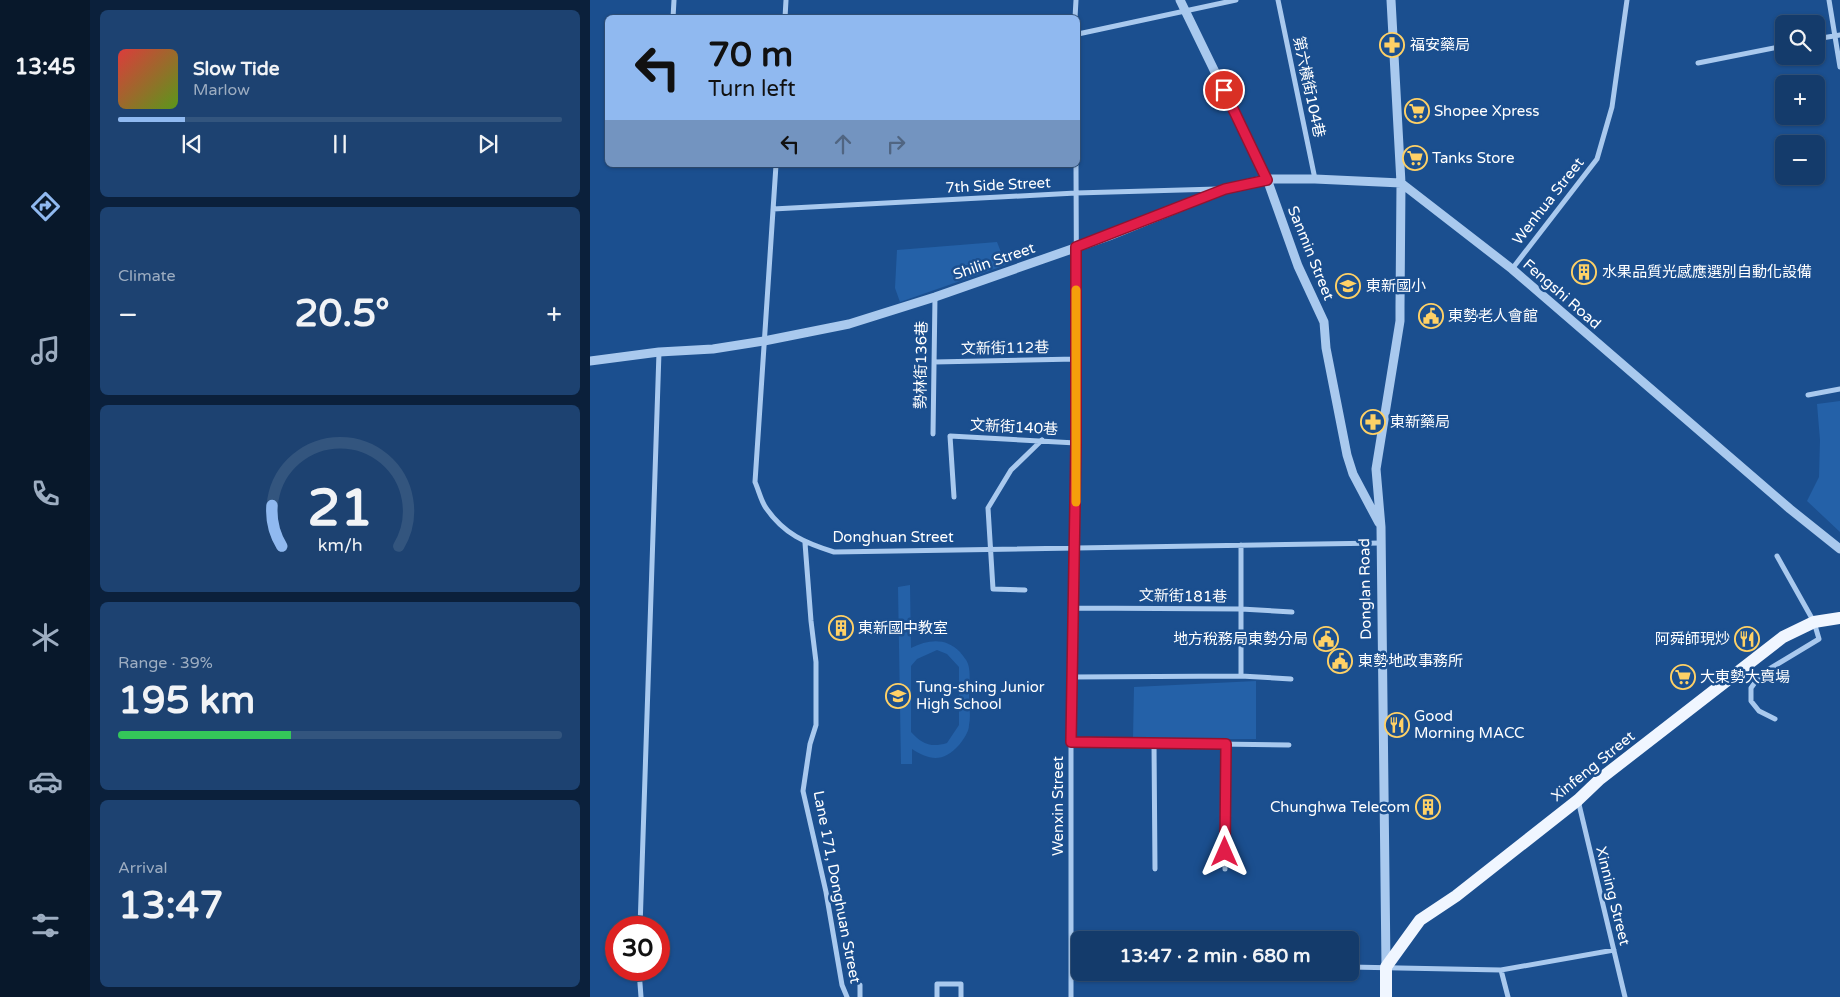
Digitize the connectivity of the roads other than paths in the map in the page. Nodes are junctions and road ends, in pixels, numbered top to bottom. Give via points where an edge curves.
1 (674, 0) edge
2 (786, 0) edge
3 (1076, 0) edge
4 (1180, 0) edge
5 (1236, 0) edge
6 (1278, 0) edge
7 (1391, 0) edge
8 (1627, 0) edge
9 (1829, 0) edge
10 (1186, 10) junction
11 (673, 15) edge
12 (785, 15) edge
13 (1075, 15) edge
14 (1080, 34) edge
15 (1837, 35) edge
16 (1775, 48) edge
17 (1698, 63) dead end
18 (1840, 67) edge
19 (776, 167) edge
20 (1076, 167) edge
21 (1315, 179) junction
22 (1267, 180) junction
23 (1401, 183) junction
24 (1225, 189) junction
25 (1076, 193) junction
26 (773, 209) junction
27 (1076, 247) junction
28 (1512, 269) junction
29 (935, 297) junction
30 (764, 341) junction
31 (659, 352) junction
32 (1076, 359) junction
33 (590, 361) edge
34 (934, 362) junction
35 (1840, 389) edge
36 (1808, 395) dead end
37 (933, 434) dead end
38 (1042, 440) junction
39 (1076, 444) junction
40 (954, 498) dead end
41 (1381, 527) junction
42 (806, 543) junction
43 (1381, 543) junction
44 (1241, 544) junction
45 (1075, 547) junction
46 (990, 549) junction
47 (1840, 549) edge
48 (1778, 556) dead end
49 (1025, 590) dead end
50 (1074, 608) junction
51 (1241, 610) junction
52 (1292, 612) dead end
53 (1840, 618) edge
54 (1814, 622) junction
55 (1241, 676) junction
56 (1073, 677) junction
57 (1291, 679) dead end
58 (1775, 719) dead end
59 (1071, 742) junction
60 (1154, 743) junction
61 (1226, 744) junction
62 (1289, 745) dead end
63 (1578, 800) junction
64 (1154, 869) dead end
65 (1225, 869) dead end
66 (640, 916) edge
67 (1072, 931) edge
68 (1614, 950) junction
69 (1359, 967) edge
70 (1386, 967) junction
71 (1501, 970) junction
72 (639, 981) edge
73 (1072, 981) edge
74 (860, 985) dead end
75 (640, 997) edge
76 (848, 997) edge
77 (860, 997) edge
78 (937, 997) edge
79 (961, 997) edge
80 (1071, 997) edge
81 (1386, 997) edge
82 (1508, 997) edge
83 (1625, 997) edge

1 - 11 street
2 - 12 street
3 - 13 street
4 - 10 street, Sanmin Street
5 - 10 street
6 - 21 street, 第六橫街104巷
7 - 23 street
8 - 28 street, Wenhua Street via 1612,107 1597,159
9 - 15 street
10 - 14 street
10 - 22 street, Sanmin Street
15 - 18 street
16 - 17 street
19 - 26 street, Donghuan Street
20 - 25 street, Wenxin Street
21 - 22 street, Shilin Street
21 - 23 street, Shilin Street
22 - 24 street, Shilin Street
22 - 41 street, Sanmin Street via 1298,266 1324,322 1326,348 1353,474
23 - 28 street, Fengshi Road
23 - 41 street, Donglan Road via 1400,321 1376,469
24 - 25 street, 7th Side Street
24 - 27 street, Shilin Street
25 - 26 street, 7th Side Street
25 - 27 street, Wenxin Street
26 - 30 street, Donghuan Street
27 - 29 street, Shilin Street
27 - 32 street, Wenxin Street
28 - 47 street, Fengshi Road
29 - 30 street, Shilin Street via 849,324
29 - 34 street, 勢林街136巷
30 - 31 street, Shilin Street via 713,349
30 - 42 street, Donghuan Street via 755,482 765,507 782,527
31 - 33 street, Shilin Street
31 - 66 street
32 - 34 street, 文新街112巷
32 - 39 street, Wenxin Street
34 - 37 street, 勢林街136巷
35 - 36 street
38 - 39 street, 文新街140巷
38 - 40 street, 文新街140巷 via 950,436
38 - 46 street via 1011,470 988,508
39 - 45 street, Wenxin Street
41 - 43 street, Donglan Road
42 - 46 street, Donghuan Street via 834,552
42 - 76 street, Lane 171, Donghuan Street via 816,662 816,725 803,791 826,892 842,985
43 - 44 street, Donghuan Street
43 - 70 street, Donglan Road
44 - 45 street, Donghuan Street
44 - 51 street
45 - 46 street, Donghuan Street
45 - 50 street, Wenxin Street
46 - 49 street via 993,589
48 - 54 street
50 - 51 street, 文新街181巷
50 - 56 street, Wenxin Street
51 - 52 street, 文新街181巷
51 - 55 street
53 - 54 main road, Xinfeng Street
54 - 58 street via 1818,639 1760,674 1751,688 1751,701 1759,711
54 - 63 main road, Xinfeng Street via 1782,637 1600,779
55 - 56 street
55 - 57 street
56 - 59 street, Wenxin Street
59 - 60 street
59 - 67 street, Wenxin Street
60 - 61 street
60 - 64 street
61 - 62 street
61 - 65 street
63 - 68 street, Xinning Street
63 - 70 main road, Xinfeng Street via 1456,896 1420,920
68 - 71 street
68 - 83 street, Xinning Street
69 - 70 street
70 - 71 street
70 - 81 main road, Donglan Road
71 - 82 street
72 - 75 street
73 - 80 street, Wenxin Street
74 - 77 street
78 - 79 street via 937,984 961,984

